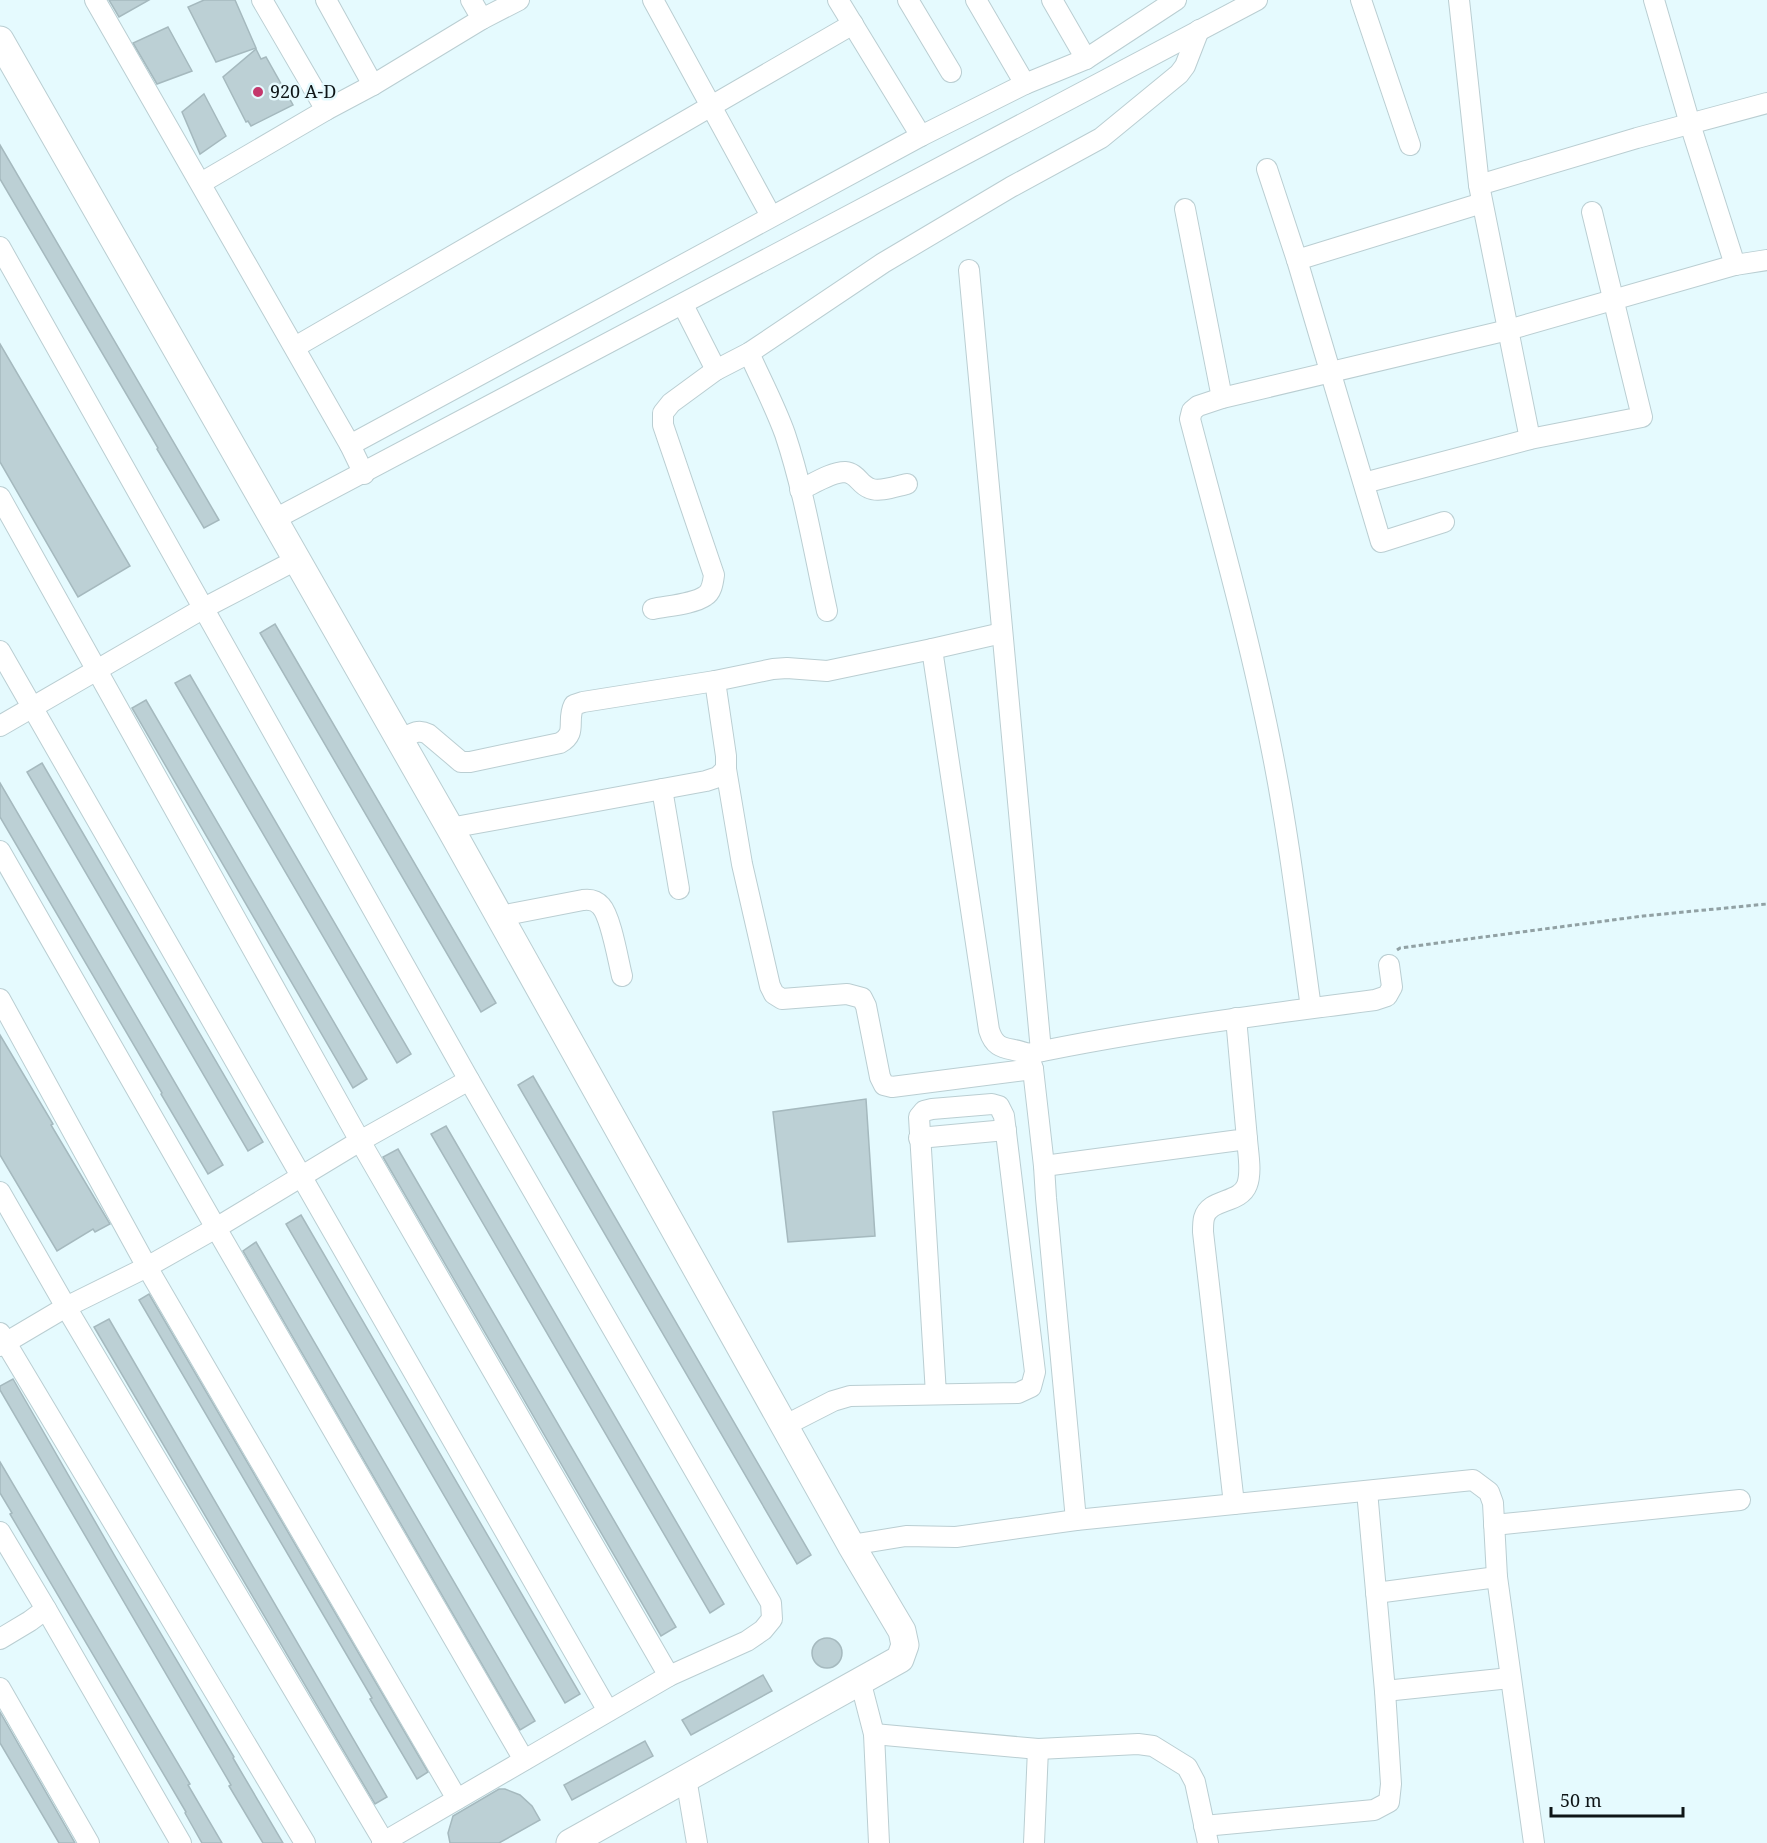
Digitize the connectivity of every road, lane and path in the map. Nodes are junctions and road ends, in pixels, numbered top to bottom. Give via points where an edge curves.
1 (95, 0) edge
2 (262, 0) edge
3 (326, 0) edge
4 (471, 0) edge
5 (519, 0) edge
6 (653, 0) edge
7 (838, 0) edge
8 (909, 0) edge
9 (976, 0) edge
10 (1052, 0) edge
11 (1176, 0) edge
12 (1257, 0) edge
13 (1361, 0) edge
14 (1459, 0) edge
15 (1654, 0) edge
16 (482, 19) junction
17 (853, 24) junction
18 (1199, 30) junction
19 (0, 40) edge
20 (1086, 59) junction
21 (951, 72) dead end
22 (1025, 84) junction
23 (373, 85) junction
24 (1767, 104) edge
25 (710, 106) junction
26 (326, 110) junction
27 (1690, 124) junction
28 (921, 136) junction
29 (1410, 146) dead end
30 (1267, 169) dead end
31 (201, 183) junction
32 (1480, 194) junction
33 (1185, 210) dead end
34 (1592, 212) dead end
35 (771, 216) junction
36 (0, 247) edge
37 (1297, 260) junction
38 (1767, 260) edge
39 (1735, 265) junction
40 (969, 270) dead end
41 (1615, 299) junction
42 (683, 305) junction
43 (1508, 330) junction
44 (295, 347) junction
45 (749, 353) junction
46 (716, 370) junction
47 (1331, 371) junction
48 (1222, 398) junction
49 (1530, 439) junction
50 (350, 445) junction
51 (363, 474) junction
52 (1364, 483) junction
53 (907, 484) dead end
54 (800, 490) junction
55 (0, 497) edge
56 (273, 520) junction
57 (1444, 522) dead end
58 (296, 560) junction
59 (204, 608) junction
60 (653, 609) dead end
61 (827, 610) dead end
62 (1002, 633) junction
63 (932, 649) junction
64 (0, 651) edge
65 (96, 670) junction
66 (715, 681) junction
67 (32, 706) junction
68 (0, 726) edge
69 (401, 740) junction
70 (726, 769) junction
71 (662, 789) junction
72 (450, 828) junction
73 (0, 851) edge
74 (679, 889) dead end
75 (1767, 904) edge
76 (500, 916) junction
77 (1389, 965) joint
78 (622, 976) dead end
79 (0, 999) edge
80 (1311, 1008) junction
81 (1236, 1018) junction
82 (1034, 1058) junction
83 (469, 1080) junction
84 (1006, 1130) junction
85 (919, 1138) junction
86 (1246, 1139) junction
87 (360, 1141) junction
88 (1044, 1166) junction
89 (300, 1177) junction
90 (0, 1192) edge
91 (216, 1228) junction
92 (147, 1267) junction
93 (66, 1307) junction
94 (2, 1341) edge
95 (936, 1394) junction
96 (784, 1426) junction
97 (1367, 1491) junction
98 (1740, 1500) dead end
99 (1234, 1504) junction
100 (1076, 1520) junction
101 (1494, 1525) junction
102 (0, 1532) edge
103 (850, 1545) junction
104 (1497, 1577) junction
105 (1376, 1593) junction
106 (46, 1609) junction
107 (0, 1639) edge
108 (669, 1676) junction
109 (1510, 1678) junction
110 (860, 1680) junction
111 (0, 1688) edge
112 (1385, 1691) junction
113 (608, 1711) junction
114 (874, 1734) junction
115 (1038, 1749) junction
116 (524, 1760) junction
117 (686, 1778) junction
118 (457, 1799) junction
119 (1206, 1834) edge
120 (383, 1842) edge
121 (89, 1843) edge
122 (181, 1843) edge
123 (305, 1843) edge
124 (570, 1843) edge
125 (697, 1843) edge
126 (879, 1843) edge
127 (1034, 1843) edge
128 (1534, 1843) edge

1 - 31 street
2 - 26 street
3 - 23 street
4 - 16 street
5 - 16 street
6 - 25 street
7 - 17 street
8 - 21 street
9 - 22 street
10 - 20 street
11 - 20 street
12 - 18 street
13 - 29 street
14 - 32 street
15 - 27 street
16 - 23 street
17 - 25 street
17 - 28 street
18 - 42 street
18 - 45 street via 1179,74 1101,138 883,263
19 - 56 street
20 - 22 street
22 - 28 street
23 - 26 street
24 - 27 street
25 - 35 street
25 - 44 street
26 - 31 street
27 - 32 street
27 - 39 street
28 - 35 street
30 - 37 street
31 - 44 street
32 - 37 street
32 - 43 street
33 - 48 street
34 - 41 street
35 - 50 street
36 - 59 street
37 - 47 street
38 - 39 street
39 - 41 street
40 - 62 street
41 - 43 street
41 - 49 street via 1642,417
42 - 46 street
42 - 51 street
43 - 47 street
43 - 49 street
44 - 50 street
45 - 46 street
45 - 54 street via 778,418
46 - 60 street via 663,413 663,425 714,575 712,585 707,596
47 - 48 street
47 - 52 street
48 - 80 street via 1198,406 1191,411 1190,419 1272,753
49 - 52 street
50 - 51 street
51 - 56 street
52 - 57 street via 1382,542
53 - 54 street via 876,490 846,472
54 - 61 street
55 - 65 street
56 - 58 street
58 - 59 street
58 - 69 street
59 - 65 street
59 - 83 street
62 - 63 street
62 - 82 street
63 - 66 street via 827,671 773,669
63 - 82 street via 989,1030 992,1041 1002,1048 1017,1049
64 - 67 street
65 - 67 street
65 - 87 street
66 - 69 street via 583,702 574,705 571,733 560,743 470,762 461,762 423,731
66 - 70 street
67 - 68 street
67 - 89 street
69 - 72 street
70 - 71 street via 706,781
70 - 82 street via 742,864 774,994 782,999 847,994 862,998 880,1077 884,1085 892,1087
71 - 72 street
71 - 74 street
72 - 76 street
73 - 91 street
75 - 77 path via 1400,948 1392,953
76 - 78 street via 591,899 606,913
76 - 96 street
77 - 80 street via 1392,987 1387,996
79 - 92 street
80 - 81 street
81 - 82 street
81 - 86 street
82 - 88 street
83 - 87 street
83 - 108 street via 771,1603 772,1619 763,1630
84 - 85 street
84 - 85 street via 1004,1116 999,1106 993,1104 932,1109 918,1117
84 - 95 street via 1035,1372 1031,1387 1018,1393
85 - 95 street
86 - 88 street
86 - 99 street via 1247,1185 1241,1195 1214,1206 1205,1215 1203,1232
87 - 89 street
87 - 108 street
88 - 100 street
89 - 91 street
89 - 113 street
90 - 93 street
91 - 92 street
91 - 116 street
92 - 93 street
92 - 118 street
93 - 94 street
93 - 120 street
94 - 123 street
95 - 96 street via 850,1396
96 - 103 street
97 - 99 street
97 - 101 street via 1473,1480 1489,1492
97 - 105 street
98 - 101 street
99 - 100 street
100 - 103 street via 956,1537 906,1536
101 - 104 street
102 - 106 street
103 - 110 street via 902,1631 905,1645 900,1659
104 - 105 street
104 - 109 street
105 - 112 street
106 - 107 street
106 - 122 street
108 - 113 street
109 - 112 street
109 - 128 street
110 - 114 street
110 - 117 street
111 - 121 street
112 - 119 street via 1389,1803 1374,1810
113 - 116 street
114 - 115 street
114 - 126 street
115 - 119 street via 1153,1746 1187,1767 1195,1782
115 - 127 street
116 - 118 street
117 - 124 street
117 - 125 street
118 - 120 street

